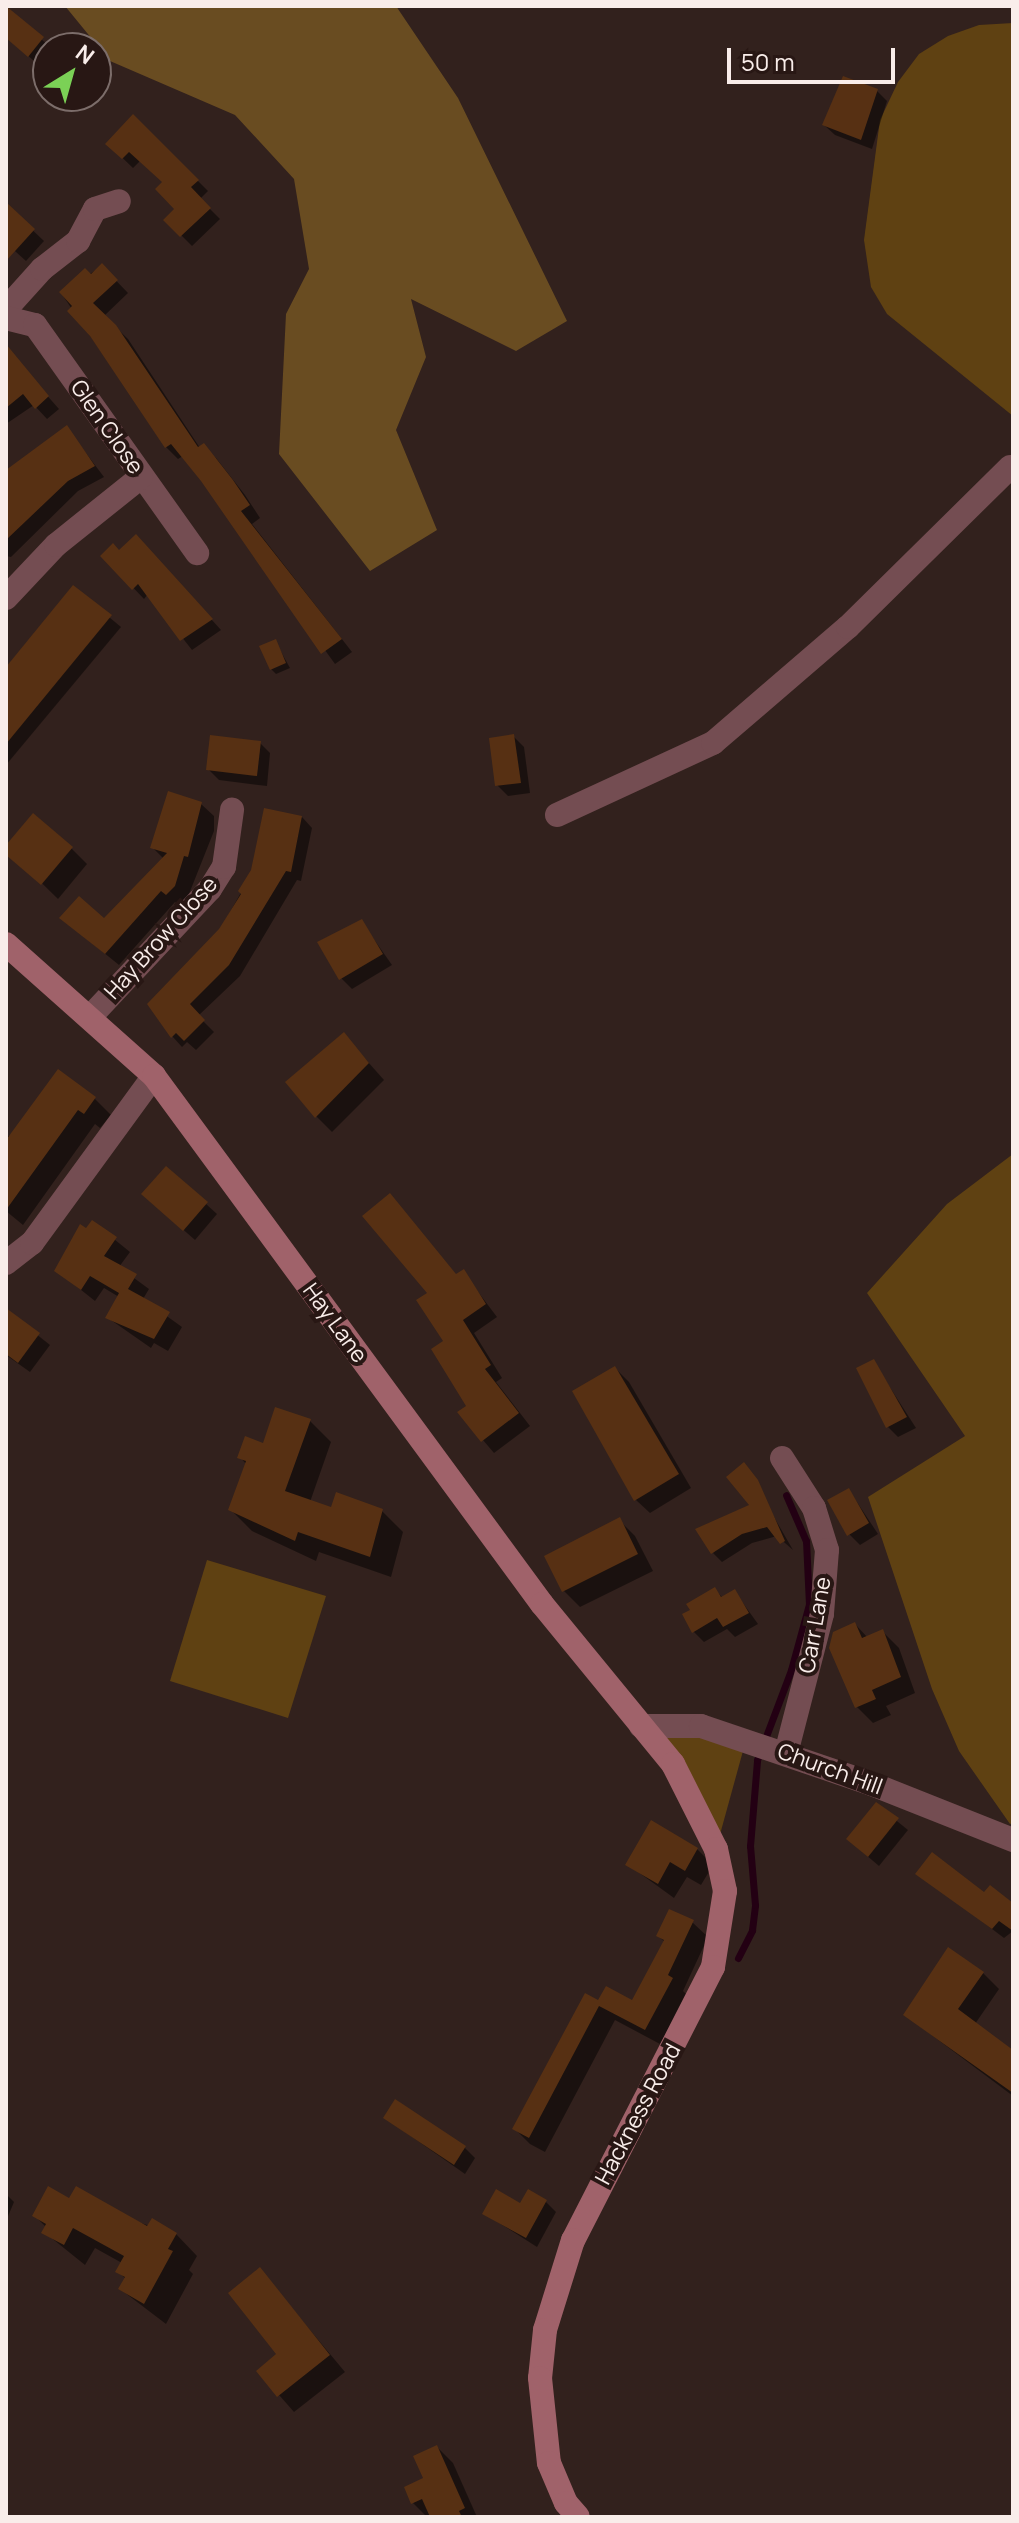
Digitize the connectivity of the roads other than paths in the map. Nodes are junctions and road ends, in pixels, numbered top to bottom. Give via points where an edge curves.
1 (119, 201) dead end
2 (6, 309) edge
3 (6, 318) edge
4 (1010, 467) dead end
5 (141, 477) junction
6 (197, 553) dead end
7 (6, 598) edge
8 (232, 810) dead end
9 (557, 815) dead end
10 (6, 944) edge
11 (91, 1016) junction
12 (154, 1076) junction
13 (6, 1263) edge
14 (782, 1458) dead end
15 (641, 1726) junction
16 (778, 1750) junction
17 (1013, 1840) edge
18 (578, 2517) edge

1 - 2 street via 95,209 78,241 42,269
3 - 5 street, Glen Close via 35,325
4 - 9 street via 848,627 713,743
5 - 6 street, Glen Close
5 - 7 street via 56,545
8 - 11 street, Hay Brow Close via 224,867 210,889
10 - 11 street, Hay Lane
11 - 12 street, Hay Lane
12 - 13 street via 32,1243
12 - 15 street, Hay Lane via 533,1591
14 - 16 street, Carr Lane via 814,1508 827,1550 822,1614
15 - 16 street, Church Hill via 686,1722
15 - 18 street, Hackness Road via 673,1764 716,1849 725,1891 701,1995 573,2240 545,2330 540,2378 549,2463
16 - 17 street, Church Hill

